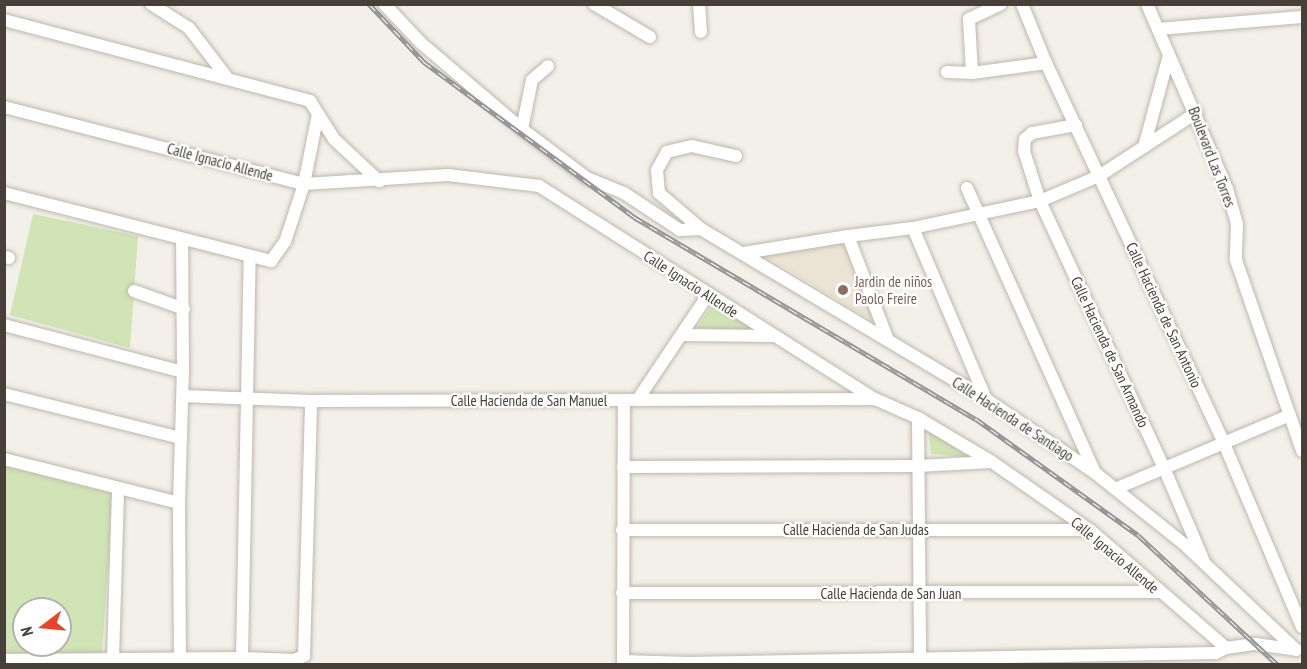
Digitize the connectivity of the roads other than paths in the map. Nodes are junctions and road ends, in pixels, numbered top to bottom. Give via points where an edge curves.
1 (151, 4) edge
2 (384, 4) edge
3 (594, 4) edge
4 (699, 4) edge
5 (1001, 4) edge
6 (1022, 4) edge
7 (1147, 4) edge
8 (1302, 17) edge
9 (4, 20) edge
10 (1158, 29) junction
11 (701, 32) dead end
12 (650, 37) dead end
13 (1169, 55) junction
14 (1046, 63) junction
15 (549, 66) dead end
16 (947, 72) dead end
17 (972, 73) junction
18 (226, 76) junction
19 (4, 106) edge
20 (1196, 113) junction
21 (318, 114) junction
22 (1076, 125) junction
23 (522, 129) junction
24 (1144, 147) junction
25 (736, 156) dead end
26 (1100, 177) junction
27 (379, 181) junction
28 (304, 184) junction
29 (968, 188) dead end
30 (4, 193) edge
31 (1040, 201) junction
32 (978, 216) junction
33 (913, 228) junction
34 (701, 229) junction
35 (848, 236) junction
36 (183, 239) junction
37 (744, 253) junction
38 (250, 257) junction
39 (134, 291) dead end
40 (708, 295) junction
41 (184, 309) junction
42 (4, 325) edge
43 (683, 335) junction
44 (774, 336) junction
45 (888, 340) junction
46 (183, 372) junction
47 (4, 394) edge
48 (183, 396) junction
49 (248, 399) junction
50 (638, 399) junction
51 (875, 399) junction
52 (986, 399) junction
53 (624, 400) junction
54 (311, 401) junction
55 (1290, 415) junction
56 (918, 418) junction
57 (181, 438) junction
58 (1223, 441) junction
59 (1302, 451) edge
60 (4, 459) edge
61 (992, 462) junction
62 (918, 465) junction
63 (623, 468) junction
64 (1164, 468) junction
65 (1094, 472) junction
66 (118, 489) junction
67 (1116, 489) junction
68 (179, 503) junction
69 (622, 530) junction
70 (1090, 530) junction
71 (919, 531) junction
72 (1205, 563) junction
73 (1159, 592) junction
74 (622, 593) junction
75 (921, 594) junction
76 (1302, 627) edge
77 (1226, 648) junction
78 (1299, 650) edge
79 (242, 658) junction
80 (112, 659) junction
81 (180, 659) junction
82 (4, 660) edge
83 (920, 660) junction
84 (1027, 661) edge
85 (780, 662) edge
86 (622, 663) edge
87 (688, 664) edge

1 - 18 street via 189,28
2 - 23 street via 421,43
3 - 12 street
4 - 11 street
5 - 17 street via 969,19
6 - 14 street, Calle Hacienda de San Antonio
7 - 10 street, Boulevard Las Torres
8 - 10 street
9 - 18 street
10 - 13 street, Boulevard Las Torres
13 - 20 street, Boulevard Las Torres
13 - 24 street
14 - 17 street
14 - 22 street, Calle Hacienda de San Antonio
15 - 23 street via 532,81
16 - 17 street
18 - 21 street via 310,101
19 - 28 street, Calle Ignacio Allende
20 - 24 street
20 - 55 street, Boulevard Las Torres via 1227,189 1237,224 1236,260
21 - 27 street via 334,139
21 - 28 street
22 - 26 street, Calle Hacienda de San Antonio
22 - 31 street, Calle Hacienda de San Armando via 1032,133 1025,139 1024,151
23 - 34 street via 587,178 624,193 680,230
24 - 26 street
25 - 34 street via 692,146 667,152 657,170 659,193
26 - 31 street
26 - 58 street, Calle Hacienda de San Antonio
27 - 28 street, Calle Ignacio Allende
27 - 40 street, Calle Ignacio Allende via 448,175 538,186
28 - 38 street via 285,242 271,261
29 - 32 street
30 - 36 street
31 - 32 street
31 - 64 street, Calle Hacienda de San Armando
32 - 33 street
32 - 65 street
33 - 35 street
33 - 52 street
34 - 37 street, Calle Hacienda de Santiago
35 - 37 street
35 - 45 street
36 - 38 street
36 - 41 street
37 - 45 street, Calle Hacienda de Santiago
38 - 49 street
39 - 41 street
40 - 43 street
40 - 44 street, Calle Ignacio Allende
41 - 46 street
42 - 46 street
43 - 44 street
43 - 50 street
44 - 51 street, Calle Ignacio Allende
45 - 52 street, Calle Hacienda de Santiago
46 - 48 street
47 - 57 street
48 - 49 street, Calle Hacienda de San Manuel
48 - 57 street
49 - 54 street, Calle Hacienda de San Manuel
49 - 79 street
50 - 51 street, Calle Hacienda de San Manuel
50 - 53 street, Calle Hacienda de San Manuel
51 - 56 street, Calle Ignacio Allende
52 - 65 street, Calle Hacienda de Santiago
53 - 54 street, Calle Hacienda de San Manuel
53 - 63 street
54 - 79 street via 304,656 294,660
55 - 58 street
55 - 59 street, Boulevard Las Torres
56 - 61 street, Calle Ignacio Allende
56 - 62 street
57 - 68 street
58 - 64 street
58 - 76 street, Calle Hacienda de San Antonio
60 - 66 street
61 - 62 street
61 - 70 street, Calle Ignacio Allende
62 - 63 street
62 - 71 street
63 - 69 street
64 - 67 street
64 - 72 street, Calle Hacienda de San Armando
65 - 67 street, Calle Hacienda de Santiago
66 - 68 street
66 - 80 street
67 - 72 street, Calle Hacienda de Santiago
68 - 81 street
69 - 71 street, Calle Hacienda de San Judas
69 - 74 street
70 - 71 street, Calle Hacienda de San Judas
70 - 73 street, Calle Ignacio Allende
71 - 75 street
72 - 78 street, Calle Hacienda de Santiago
73 - 75 street, Calle Hacienda de San Juan
73 - 77 street, Calle Ignacio Allende
74 - 75 street, Calle Hacienda de San Juan
74 - 86 street
75 - 83 street
77 - 78 street via 1256,644
77 - 84 street via 1216,653
79 - 81 street
80 - 81 street
80 - 82 street
83 - 84 street
83 - 85 street
85 - 87 street
86 - 87 street

